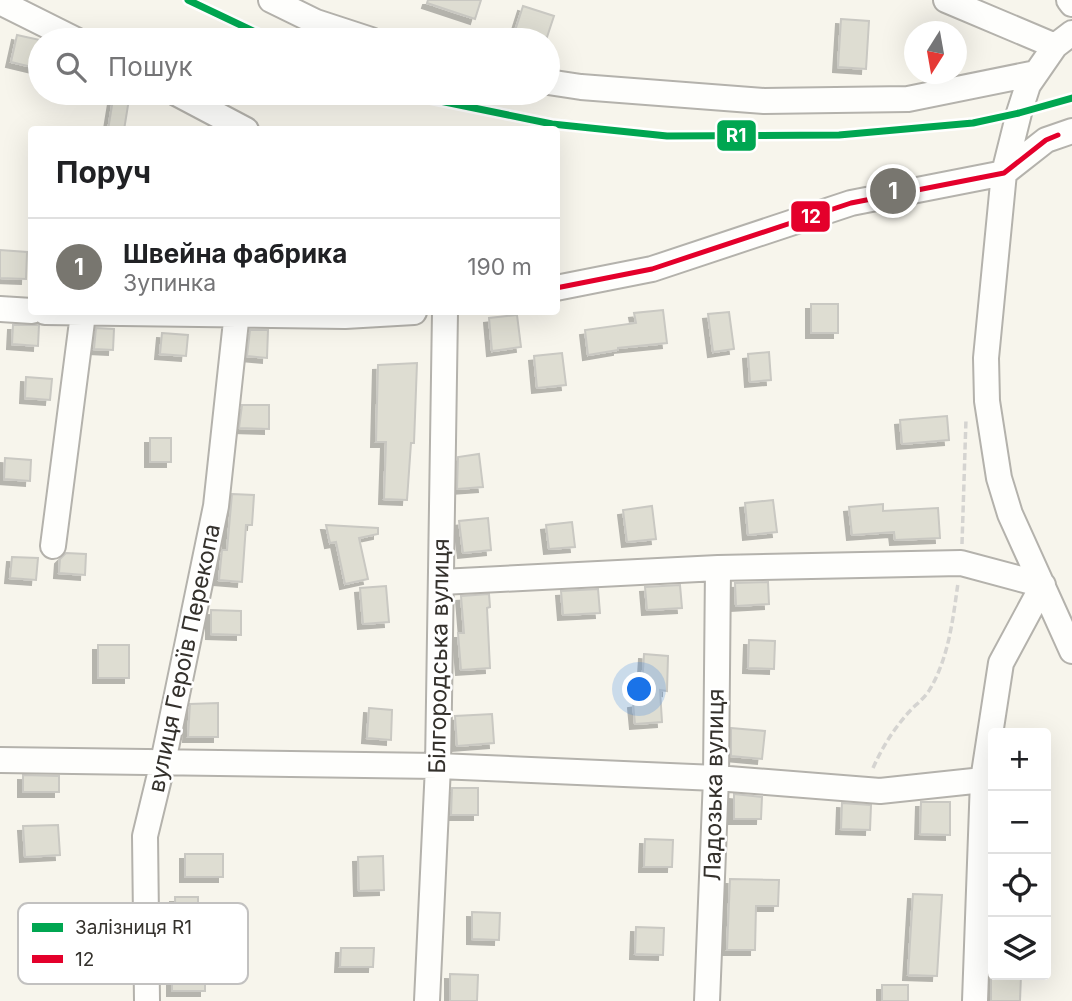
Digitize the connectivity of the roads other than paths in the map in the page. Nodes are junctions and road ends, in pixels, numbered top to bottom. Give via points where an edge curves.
1 (271, 0) edge
2 (946, 0) edge
3 (0, 2) edge
4 (52, 28) edge
5 (334, 28) edge
6 (1064, 39) edge
7 (1032, 79) junction
8 (560, 84) edge
9 (199, 105) edge
10 (238, 126) edge
11 (1072, 131) edge
12 (1004, 173) junction
13 (560, 287) edge
14 (0, 309) edge
15 (28, 311) edge
16 (83, 315) edge
17 (237, 315) edge
18 (309, 315) edge
19 (362, 315) edge
20 (445, 315) edge
21 (53, 545) dead end
22 (718, 568) junction
23 (441, 582) junction
24 (1043, 585) junction
25 (1072, 651) edge
26 (0, 760) edge
27 (163, 762) junction
28 (438, 766) junction
29 (716, 778) junction
30 (983, 780) junction
31 (146, 903) edge
32 (428, 1001) edge
33 (708, 1001) edge
34 (975, 1001) edge

1 - 5 street
2 - 6 street
3 - 4 street
6 - 7 street
7 - 8 street via 908,99 764,101
7 - 12 street
9 - 10 street
11 - 12 street via 1046,140
12 - 13 street via 851,204 652,269
12 - 24 street via 986,358 987,401 999,478 1010,514
14 - 15 street
16 - 21 street
17 - 27 street, вулиця Героїв Перекопа via 216,506
18 - 19 street
20 - 23 street, Білгородська вулиця
22 - 23 street
22 - 24 street via 961,563
22 - 29 street, Ладозька вулиця
23 - 28 street, Білгородська вулиця
24 - 25 street
24 - 30 street via 1001,663
26 - 27 street
27 - 28 street
27 - 31 street, вулиця Героїв Перекопа via 145,836
28 - 29 street
28 - 32 street, Білгородська вулиця
29 - 30 street via 880,791
29 - 33 street, Ладозька вулиця
30 - 34 street

